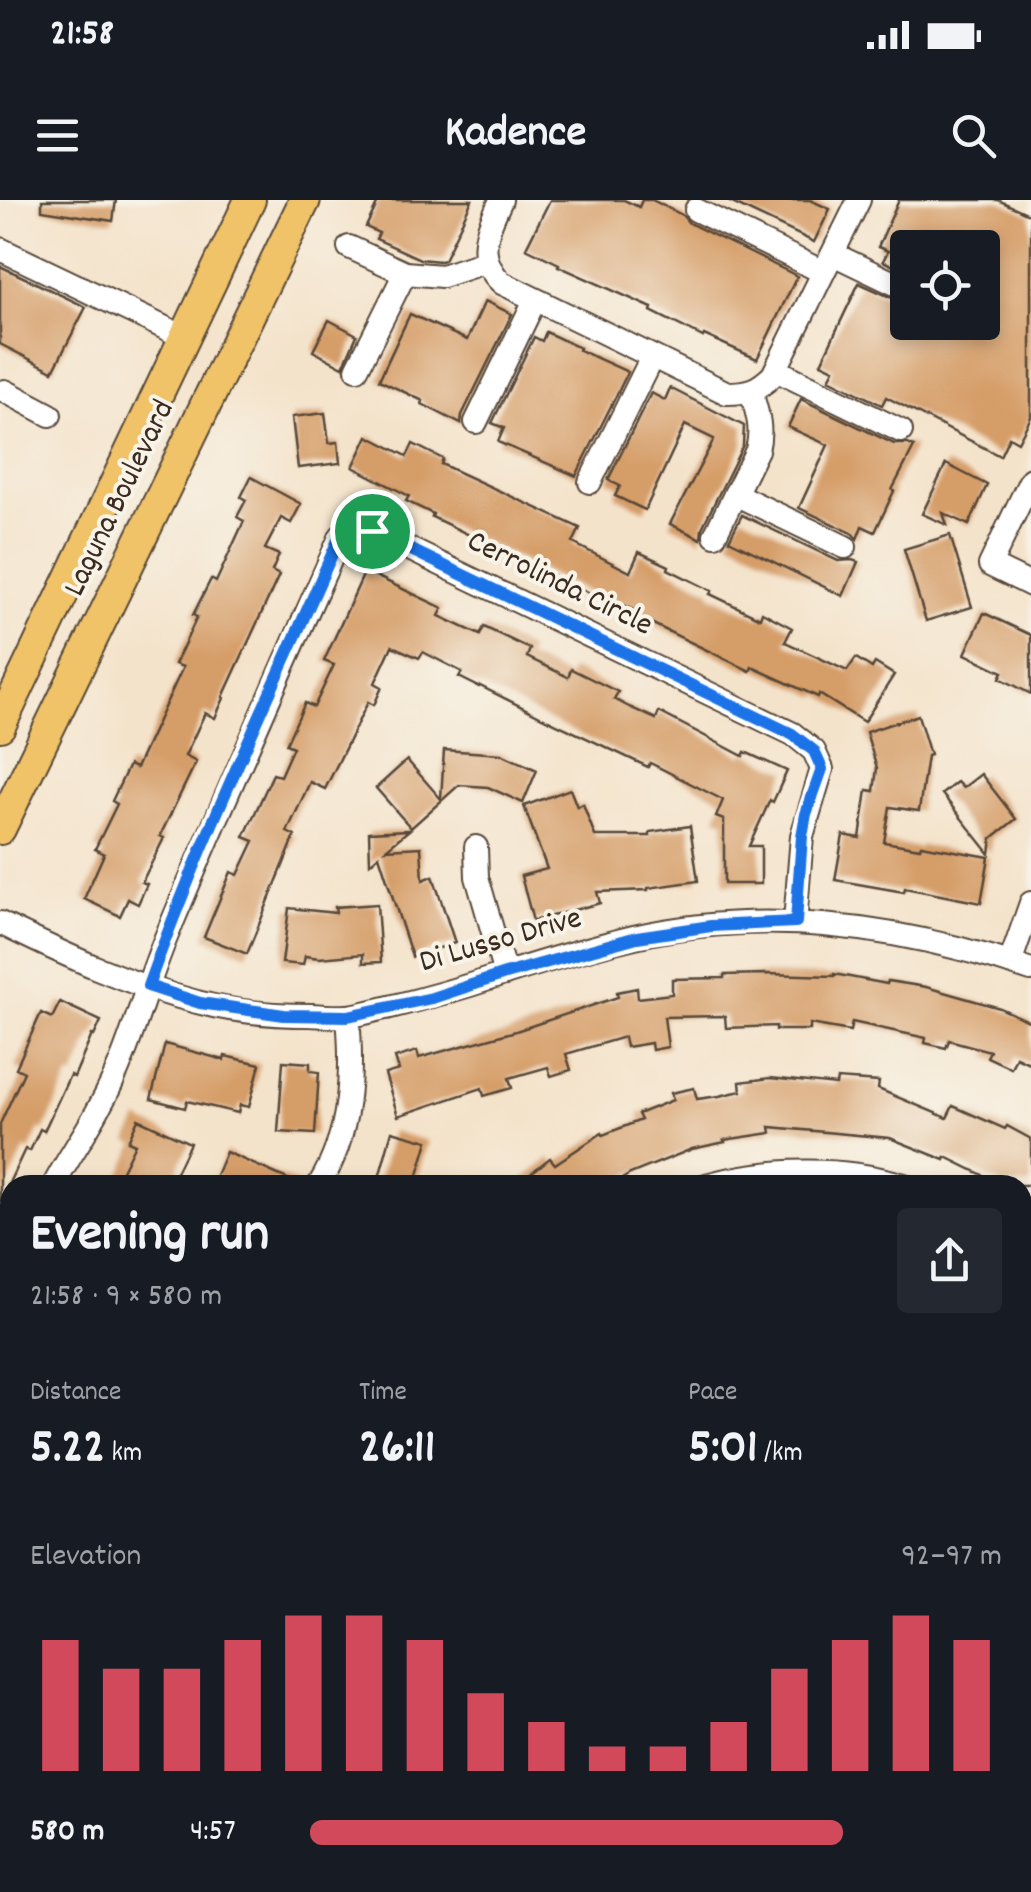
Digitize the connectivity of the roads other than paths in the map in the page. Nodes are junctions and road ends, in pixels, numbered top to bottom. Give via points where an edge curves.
1 (250, 200) edge
2 (305, 200) edge
3 (501, 200) edge
4 (859, 200) edge
5 (696, 210) dead end
6 (349, 246) dead end
7 (0, 249) edge
8 (486, 262) junction
9 (828, 263) junction
10 (405, 273) junction
11 (890, 284) edge
12 (535, 300) junction
13 (184, 337) junction
14 (652, 357) junction
15 (358, 370) dead end
16 (776, 370) junction
17 (4, 390) dead end
18 (750, 392) junction
19 (50, 415) dead end
20 (476, 422) dead end
21 (901, 431) dead end
22 (1031, 480) edge
23 (590, 482) dead end
24 (736, 494) junction
25 (716, 535) dead end
26 (845, 547) dead end
27 (1031, 586) edge
28 (0, 726) edge
29 (0, 829) edge
30 (476, 847) dead end
31 (1031, 903) edge
32 (796, 922) junction
33 (0, 923) edge
34 (1020, 966) edge
35 (505, 974) junction
36 (148, 986) junction
37 (348, 1016) junction
38 (59, 1175) edge
39 (324, 1175) edge
40 (761, 1175) edge
41 (852, 1175) edge

1 - 13 main road, Laguna Boulevard
2 - 29 main road, Laguna Boulevard
3 - 8 street via 487,228
4 - 9 street
5 - 9 street
6 - 10 street
7 - 13 street
8 - 10 street via 442,276
8 - 12 street via 502,283
9 - 11 street
9 - 16 street
10 - 15 street
12 - 14 street
12 - 20 street
13 - 28 main road, Laguna Boulevard
14 - 18 street via 728,393
14 - 23 street
16 - 18 street
16 - 21 street
17 - 19 street
18 - 24 street via 761,436
22 - 27 street via 990,566
24 - 25 street
24 - 26 street
30 - 35 street via 477,877
31 - 34 street
32 - 34 street, Di Lusso Drive via 906,937
32 - 35 street, Di Lusso Drive via 637,937
32 - 36 street, Cerrolinda Circle via 802,836 822,769 814,751 775,725 352,526 340,536
33 - 36 street, Di Lusso Drive
35 - 37 street, Di Lusso Drive
36 - 37 street, Di Lusso Drive via 216,1006
36 - 38 street via 100,1108
37 - 39 street via 348,1109
40 - 41 street

